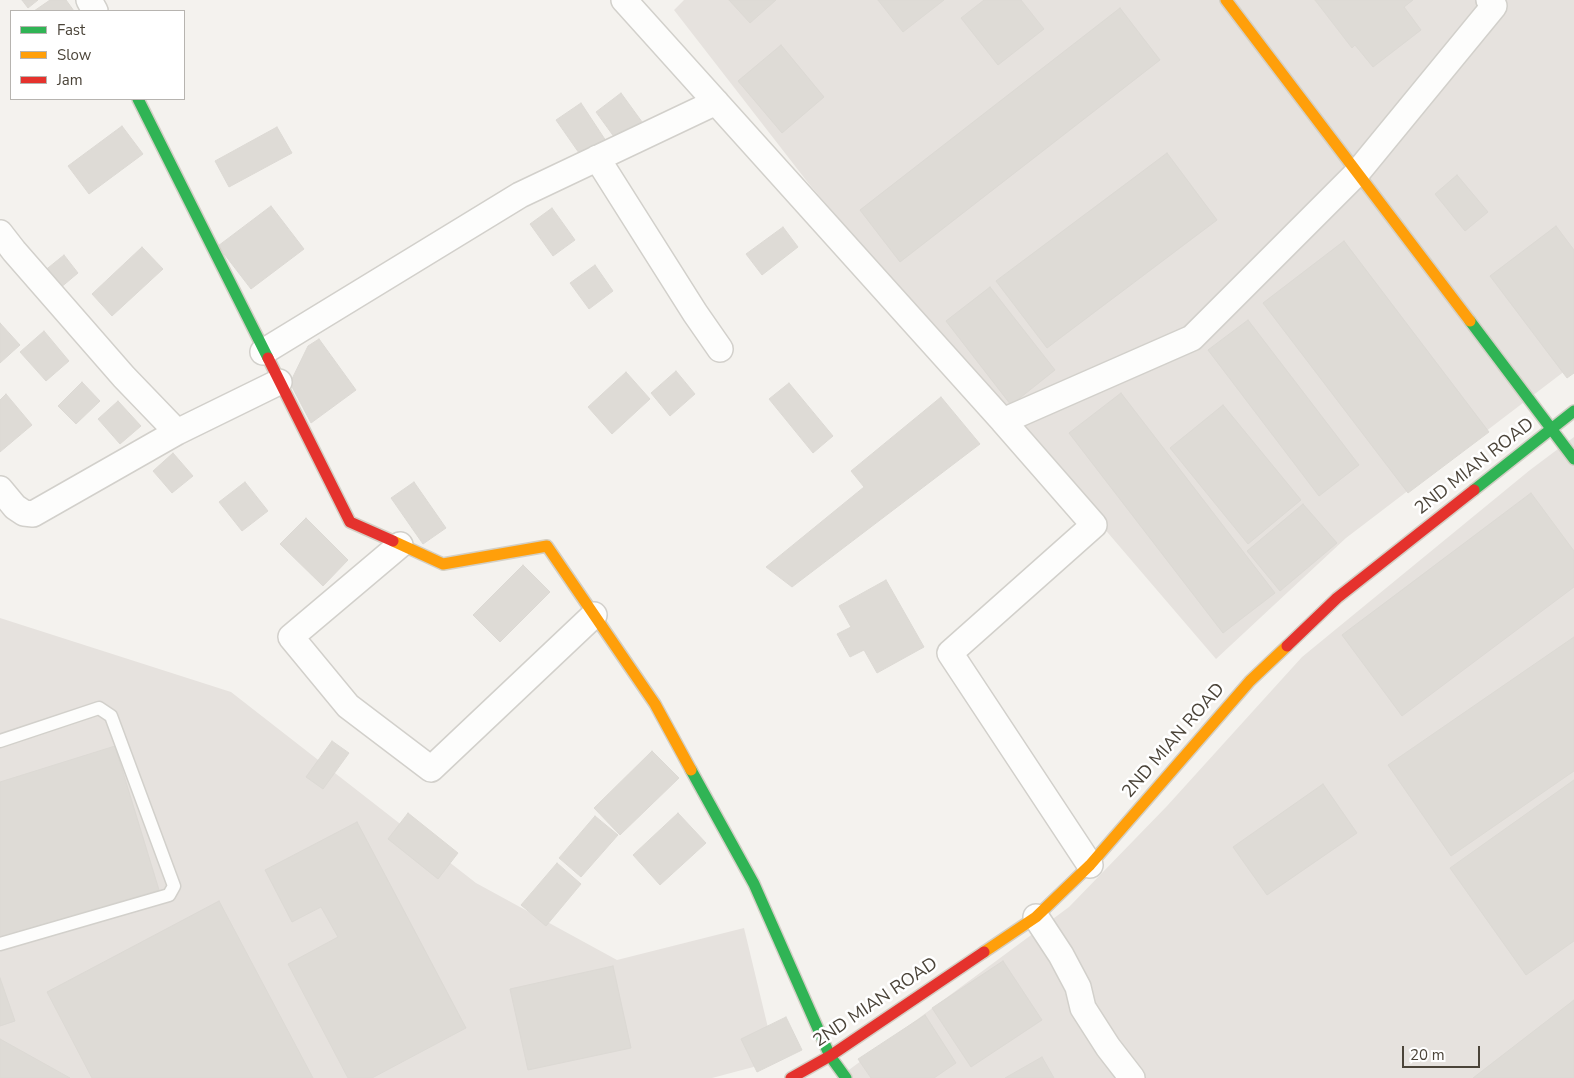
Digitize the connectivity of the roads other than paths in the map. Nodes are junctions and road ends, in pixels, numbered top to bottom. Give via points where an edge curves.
1 (624, 0) edge
2 (1226, 0) edge
3 (1489, 0) edge
4 (138, 100) edge
5 (716, 102) junction
6 (597, 158) junction
7 (1357, 174) junction
8 (0, 233) edge
9 (720, 349) dead end
10 (263, 352) junction
11 (279, 382) junction
12 (1574, 411) edge
13 (1003, 421) junction
14 (1551, 428) junction
15 (177, 432) junction
16 (1574, 459) edge
17 (0, 489) edge
18 (400, 545) junction
19 (594, 615) junction
20 (0, 740) edge
21 (1090, 865) junction
22 (1036, 917) junction
23 (0, 944) edge
24 (830, 1056) junction
25 (791, 1078) edge
26 (846, 1078) edge
27 (1132, 1078) edge

1 - 5 street
2 - 7 street
3 - 7 street via 1494,6
4 - 10 street
5 - 6 street
5 - 13 street
6 - 9 street
6 - 10 street via 520,195
7 - 13 street via 1192,338
7 - 14 street
8 - 15 street via 124,377
10 - 11 street
11 - 15 street
11 - 18 street via 350,522
12 - 14 street, 2ND MIAN ROAD
13 - 21 street via 1094,525 950,653
14 - 16 street
14 - 21 street, 2ND MIAN ROAD via 1331,604 1250,681
15 - 17 street via 33,514 15,507
18 - 19 street via 443,564 547,546
18 - 19 street via 291,637 348,706 431,769
19 - 24 street via 655,704 754,884
20 - 23 lane via 98,708 111,716 174,886 169,895
21 - 22 street, 2ND MIAN ROAD
22 - 24 street, 2ND MIAN ROAD
22 - 27 street via 1078,987 1083,1008
24 - 25 street, 2ND MIAN ROAD
24 - 26 street

